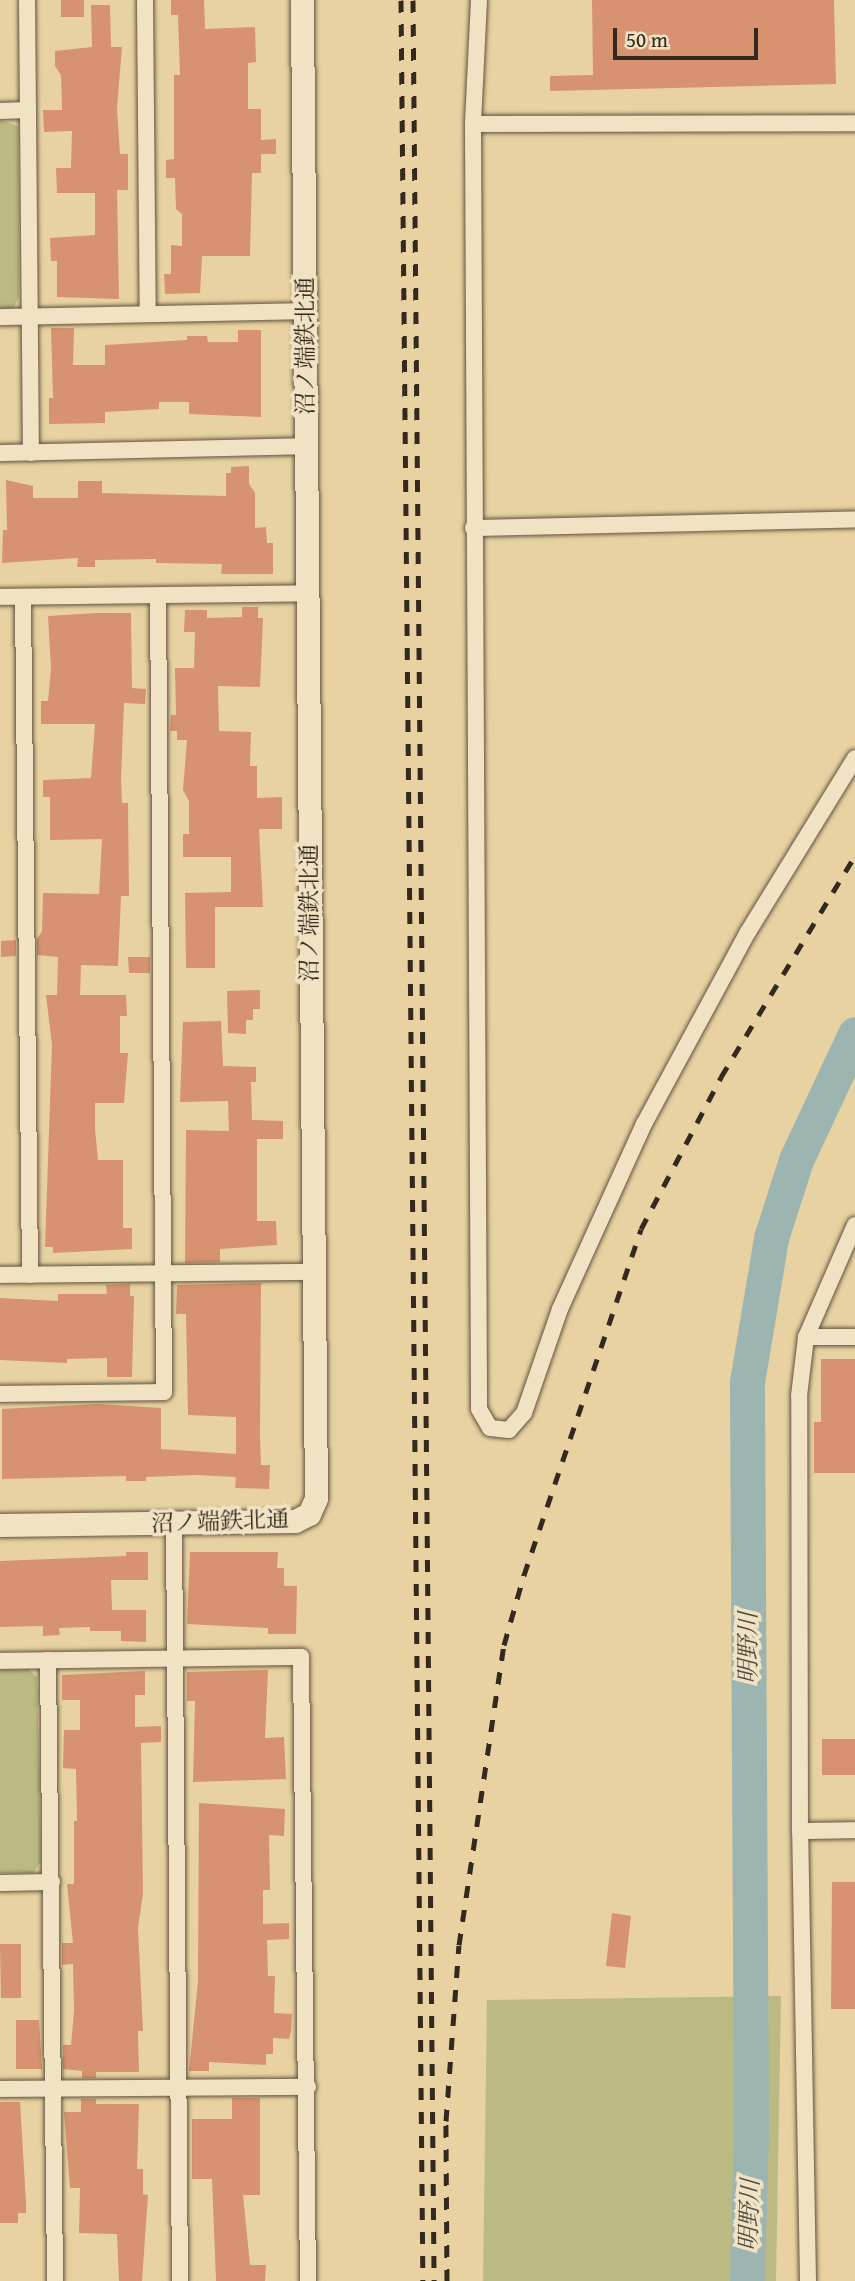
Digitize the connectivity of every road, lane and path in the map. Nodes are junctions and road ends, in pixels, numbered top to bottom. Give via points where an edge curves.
1 (27, 0) edge
2 (145, 0) edge
3 (302, 0) edge
4 (479, 0) edge
5 (28, 110) junction
6 (0, 111) edge
7 (855, 123) edge
8 (473, 124) junction
9 (304, 311) junction
10 (148, 313) junction
11 (0, 317) edge
12 (31, 317) junction
13 (305, 446) junction
14 (0, 453) edge
15 (31, 453) junction
16 (855, 519) edge
17 (473, 528) junction
18 (307, 593) junction
19 (158, 595) junction
20 (0, 597) edge
21 (23, 597) junction
22 (855, 758) edge
23 (855, 1225) edge
24 (312, 1272) junction
25 (163, 1274) junction
26 (0, 1275) edge
27 (30, 1275) junction
28 (806, 1337) junction
29 (855, 1337) edge
30 (0, 1394) edge
31 (174, 1524) junction
32 (0, 1525) edge
33 (48, 1660) junction
34 (175, 1660) junction
35 (0, 1661) edge
36 (855, 1830) edge
37 (800, 1831) junction
38 (52, 1882) junction
39 (0, 1883) edge
40 (178, 2087) junction
41 (308, 2087) junction
42 (53, 2088) junction
43 (0, 2089) edge
44 (55, 2281) edge
45 (180, 2281) edge
46 (308, 2281) edge
47 (808, 2281) edge

1 - 5 street
2 - 10 street
3 - 9 street, 沼ノ端鉄北通
4 - 8 street
5 - 6 street
5 - 12 street
7 - 8 street
8 - 17 street
9 - 10 street
9 - 13 street, 沼ノ端鉄北通
10 - 12 street
11 - 12 street
12 - 15 street
13 - 15 street
13 - 18 street, 沼ノ端鉄北通
14 - 15 street
16 - 17 street
17 - 22 street via 479,1409 490,1428 509,1430 524,1413 560,1309 644,1124 748,932
18 - 19 street
18 - 24 street, 沼ノ端鉄北通
19 - 21 street
19 - 25 street
20 - 21 street
21 - 27 street
23 - 28 street
24 - 25 street
24 - 31 street, 沼ノ端鉄北通 via 316,1499 309,1514 295,1521
25 - 27 street
25 - 30 street via 164,1392
26 - 27 street
28 - 29 street
28 - 37 street via 799,1396
31 - 32 street, 沼ノ端鉄北通
31 - 34 street
33 - 34 street
33 - 35 street
33 - 38 street
34 - 40 street
34 - 41 street via 300,1657
36 - 37 street
37 - 47 street
38 - 39 street
38 - 42 street
40 - 41 street
40 - 42 street
40 - 45 street
41 - 46 street
42 - 43 street
42 - 44 street

